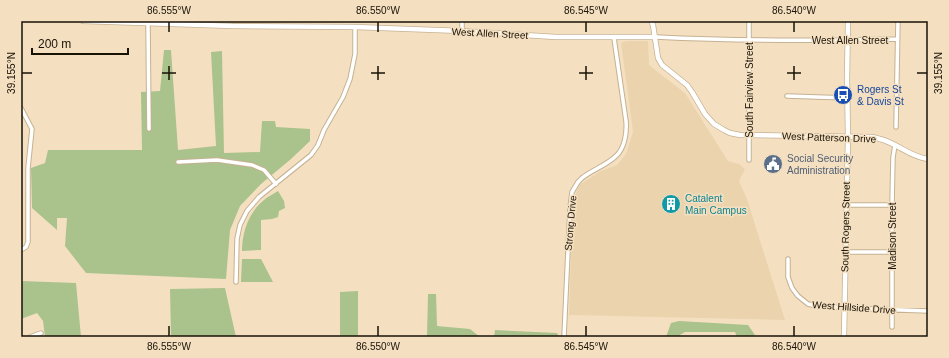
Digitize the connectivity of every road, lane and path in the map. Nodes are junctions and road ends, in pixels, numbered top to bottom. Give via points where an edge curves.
1 (83, 21) edge
2 (354, 21) edge
3 (462, 21) edge
4 (651, 21) edge
5 (749, 21) edge
6 (848, 21) edge
7 (898, 21) edge
8 (135, 22) edge
9 (165, 23) edge
10 (148, 24) junction
11 (354, 27) junction
12 (462, 31) junction
13 (656, 37) junction
14 (614, 38) junction
15 (749, 39) junction
16 (848, 40) junction
17 (897, 40) junction
18 (787, 96) dead end
19 (847, 98) junction
20 (21, 108) edge
21 (896, 127) dead end
22 (149, 129) dead end
23 (749, 135) junction
24 (848, 136) junction
25 (895, 146) junction
26 (928, 159) edge
27 (749, 160) dead end
28 (178, 162) dead end
29 (276, 184) junction
30 (846, 205) junction
31 (892, 205) junction
32 (21, 250) edge
33 (845, 252) junction
34 (892, 252) junction
35 (788, 259) dead end
36 (236, 282) dead end
37 (844, 308) junction
38 (892, 310) junction
39 (928, 311) edge
40 (892, 327) dead end
41 (41, 333) dead end
42 (30, 337) edge
43 (564, 337) edge
44 (844, 337) edge

1 - 8 street, West Allen Street
2 - 11 street
3 - 12 street
4 - 13 street, West Patterson Drive
5 - 15 street, South Fairview Street
6 - 16 street, South Rogers Street
7 - 17 street
8 - 10 street, West Allen Street
9 - 10 street, West Allen Street
9 - 11 street, West Allen Street
10 - 22 street
11 - 12 street, West Allen Street
11 - 29 street via 354,61 343,96 311,155
12 - 14 street, West Allen Street
13 - 14 street, West Allen Street
13 - 15 street, West Allen Street
13 - 23 street, West Patterson Drive via 658,58 662,65 687,85 714,124 730,133
14 - 43 street, Strong Drive via 626,135 618,155 582,178 572,192
15 - 16 street, West Allen Street
15 - 23 street, South Fairview Street
16 - 17 street, West Allen Street
16 - 19 street, South Rogers Street
17 - 21 street
18 - 19 street
19 - 24 street, South Rogers Street
20 - 32 street via 32,129 28,168 28,242
23 - 24 street, West Patterson Drive
23 - 27 street, South Fairview Street
24 - 25 street, West Patterson Drive via 879,138
24 - 30 street, South Rogers Street
25 - 26 street, West Patterson Drive
25 - 31 street, Madison Street
28 - 29 street via 217,160 252,165 264,170
29 - 36 street via 259,197 247,211 240,225 236,240
30 - 31 street
30 - 33 street, South Rogers Street
31 - 34 street, Madison Street
33 - 34 street
33 - 37 street, South Rogers Street
34 - 38 street, Madison Street
35 - 37 street, West Hillside Drive via 788,277 798,296 808,304
37 - 38 street, West Hillside Drive
37 - 44 street, South Rogers Street
38 - 39 street, West Hillside Drive
38 - 40 street, Madison Street
41 - 42 street

